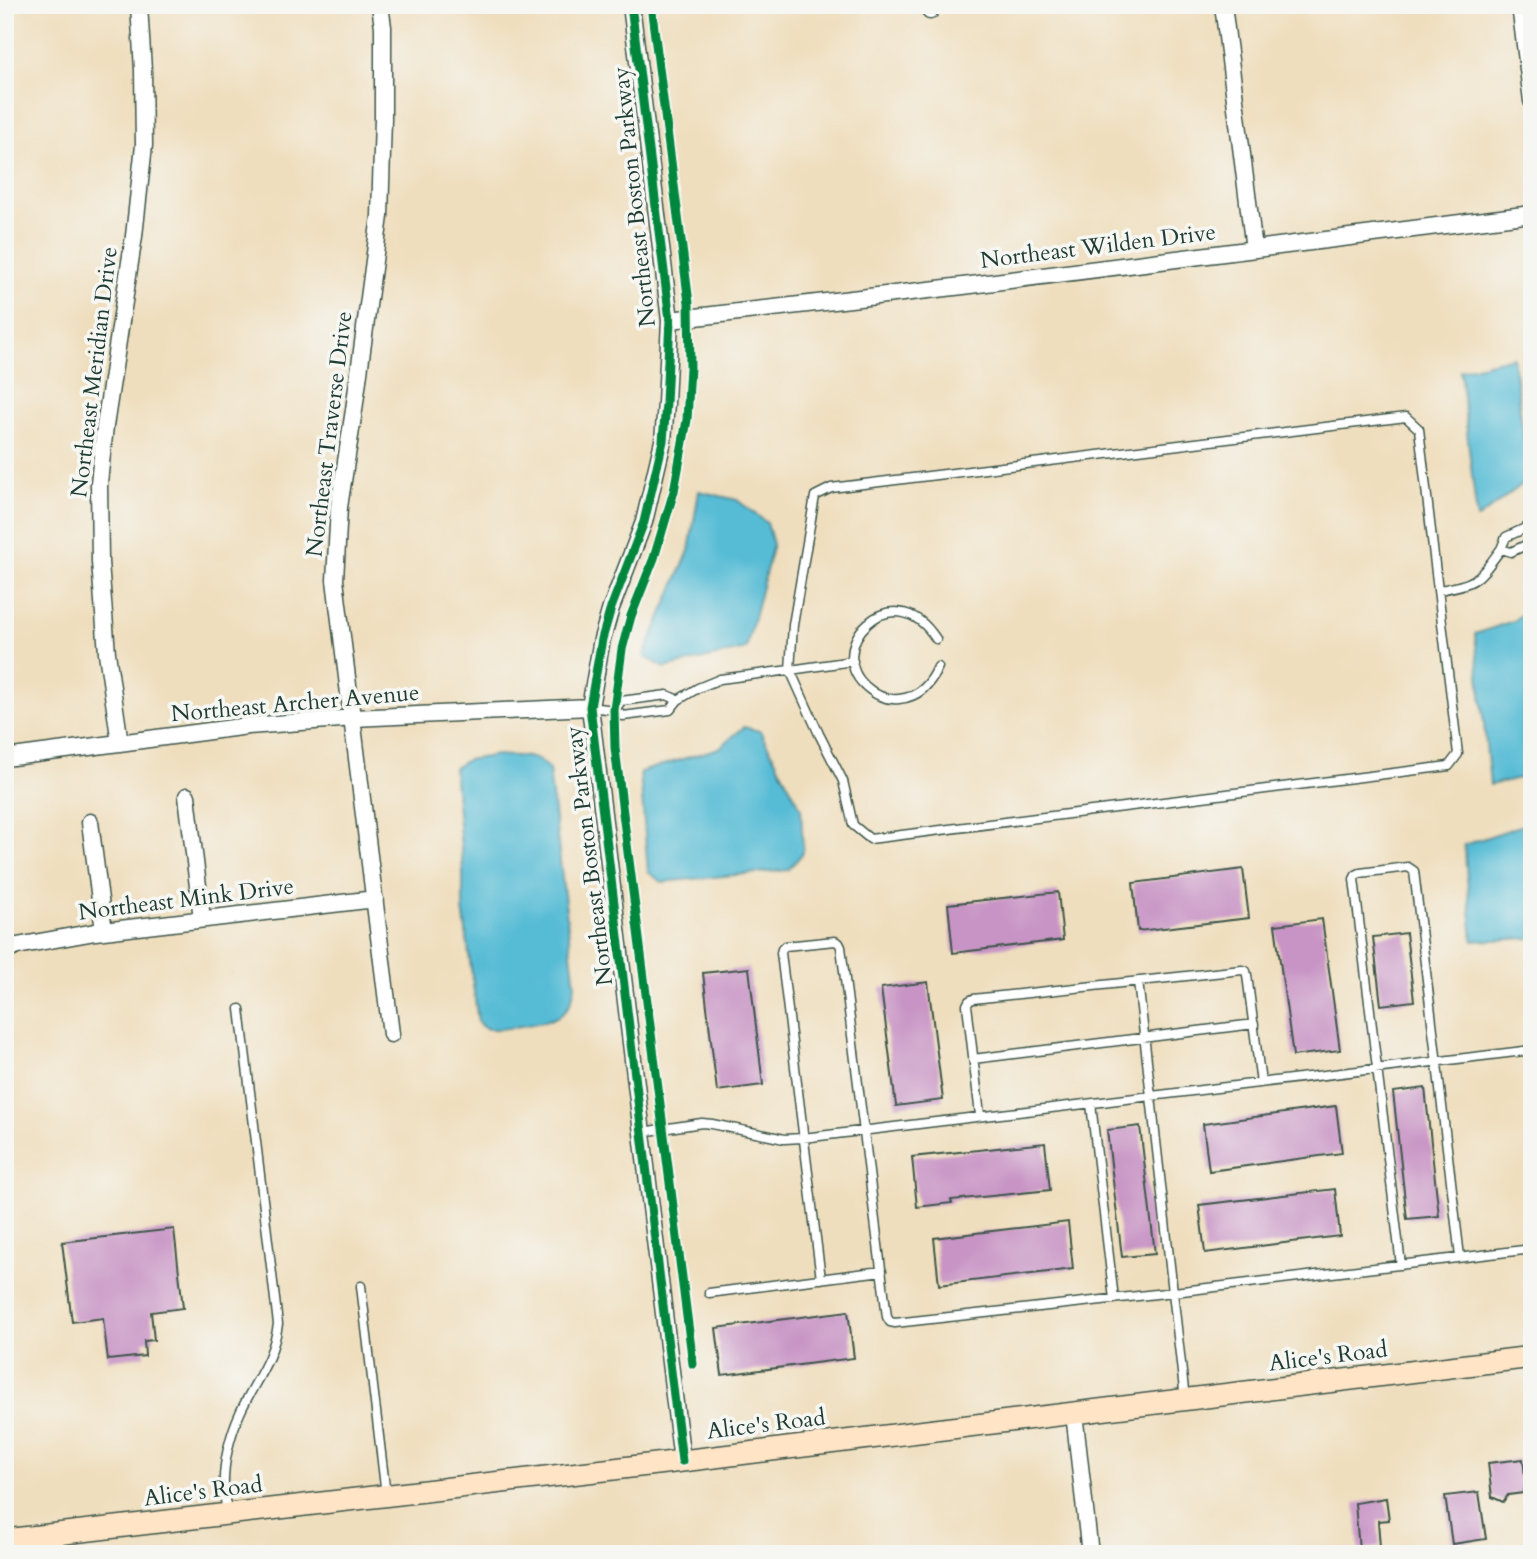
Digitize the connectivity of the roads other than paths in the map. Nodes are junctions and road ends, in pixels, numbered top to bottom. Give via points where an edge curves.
1 (139, 5) edge
2 (380, 5) edge
3 (631, 5) edge
4 (1223, 5) edge
5 (1520, 5) edge
6 (1532, 101) edge
7 (1532, 214) edge
8 (1254, 249) junction
9 (670, 320) junction
10 (1532, 525) edge
11 (1532, 542) edge
12 (1501, 549) junction
13 (1438, 590) junction
14 (936, 639) dead end
15 (853, 661) junction
16 (938, 667) dead end
17 (790, 670) junction
18 (678, 700) junction
19 (590, 707) junction
20 (615, 710) junction
21 (354, 718) junction
22 (120, 743) junction
23 (5, 758) edge
24 (187, 796) dead end
25 (90, 822) dead end
26 (375, 899) junction
27 (202, 919) junction
28 (104, 931) junction
29 (5, 952) edge
30 (1138, 981) junction
31 (240, 1009) dead end
32 (1254, 1024) junction
33 (391, 1034) dead end
34 (1144, 1037) junction
35 (1532, 1050) edge
36 (973, 1059) junction
37 (1437, 1062) junction
38 (1377, 1069) junction
39 (1261, 1083) junction
40 (1152, 1097) junction
41 (1091, 1104) junction
42 (980, 1115) junction
43 (864, 1130) junction
44 (642, 1132) junction
45 (803, 1138) junction
46 (1532, 1249) edge
47 (1460, 1257) junction
48 (1402, 1265) junction
49 (882, 1271) junction
50 (821, 1279) junction
51 (360, 1286) dead end
52 (1174, 1292) junction
53 (709, 1293) dead end
54 (1114, 1299) junction
55 (1532, 1357) edge
56 (1185, 1399) junction
57 (1074, 1413) junction
58 (682, 1461) junction
59 (386, 1496) junction
60 (228, 1514) junction
61 (5, 1540) edge
62 (1090, 1554) edge

1 - 22 street, Northeast Meridian Drive via 144,145 99,483 107,653
2 - 21 street, Northeast Traverse Drive via 380,216 339,507 335,580
3 - 9 street, Northeast Boston Parkway
4 - 8 street
5 - 6 street
7 - 8 street, Northeast Wilden Drive
8 - 9 street, Northeast Wilden Drive
9 - 19 street, Northeast Boston Parkway via 663,440 644,522 602,639
10 - 12 lane via 1506,537
11 - 12 lane via 1511,552
12 - 13 lane via 1469,584
13 - 17 lane via 1419,429 1406,417 831,488 815,496
13 - 17 lane via 1458,754 1450,766 870,839 853,825 843,781
14 - 15 lane via 918,618 891,612 867,623 858,634
15 - 16 lane via 866,687 893,699 921,691
15 - 17 lane
17 - 18 lane via 720,679
18 - 20 lane via 667,695 621,701
18 - 20 lane via 670,710 623,716
19 - 20 lane
19 - 21 street, Northeast Archer Avenue
19 - 44 street, Northeast Boston Parkway
21 - 22 street, Northeast Archer Avenue
21 - 26 street, Northeast Traverse Drive
22 - 23 street, Northeast Archer Avenue
24 - 27 street
25 - 28 street
26 - 27 street, Northeast Mink Drive
26 - 33 street, Northeast Traverse Drive
27 - 28 street, Northeast Mink Drive
28 - 29 street, Northeast Mink Drive
30 - 32 lane via 1245,971
30 - 34 lane
30 - 36 lane via 973,999 967,1005
31 - 60 lane via 278,1324 269,1359 232,1434 224,1486
32 - 34 lane
32 - 39 lane
34 - 36 lane
34 - 40 lane
35 - 37 lane
36 - 42 lane
37 - 38 lane
37 - 38 lane via 1414,871 1408,867 1360,873 1354,879
37 - 47 lane
38 - 39 lane
38 - 48 lane
39 - 40 lane
40 - 41 lane
40 - 52 lane
41 - 42 lane
41 - 54 lane
42 - 43 lane
43 - 45 lane
43 - 45 lane via 841,947 835,941 785,946 781,953
43 - 49 lane
44 - 45 lane via 702,1123 775,1138
44 - 58 street, Northeast Boston Parkway
45 - 50 lane
46 - 47 lane
47 - 48 lane
48 - 52 lane
49 - 50 lane
49 - 54 lane via 887,1317 895,1323
50 - 53 lane
51 - 59 lane
52 - 54 lane
52 - 56 lane
55 - 56 main road, Alice's Road
56 - 57 main road, Alice's Road
57 - 58 main road, Alice's Road
57 - 62 street
58 - 59 main road, Alice's Road
59 - 60 main road, Alice's Road
60 - 61 main road, Alice's Road

